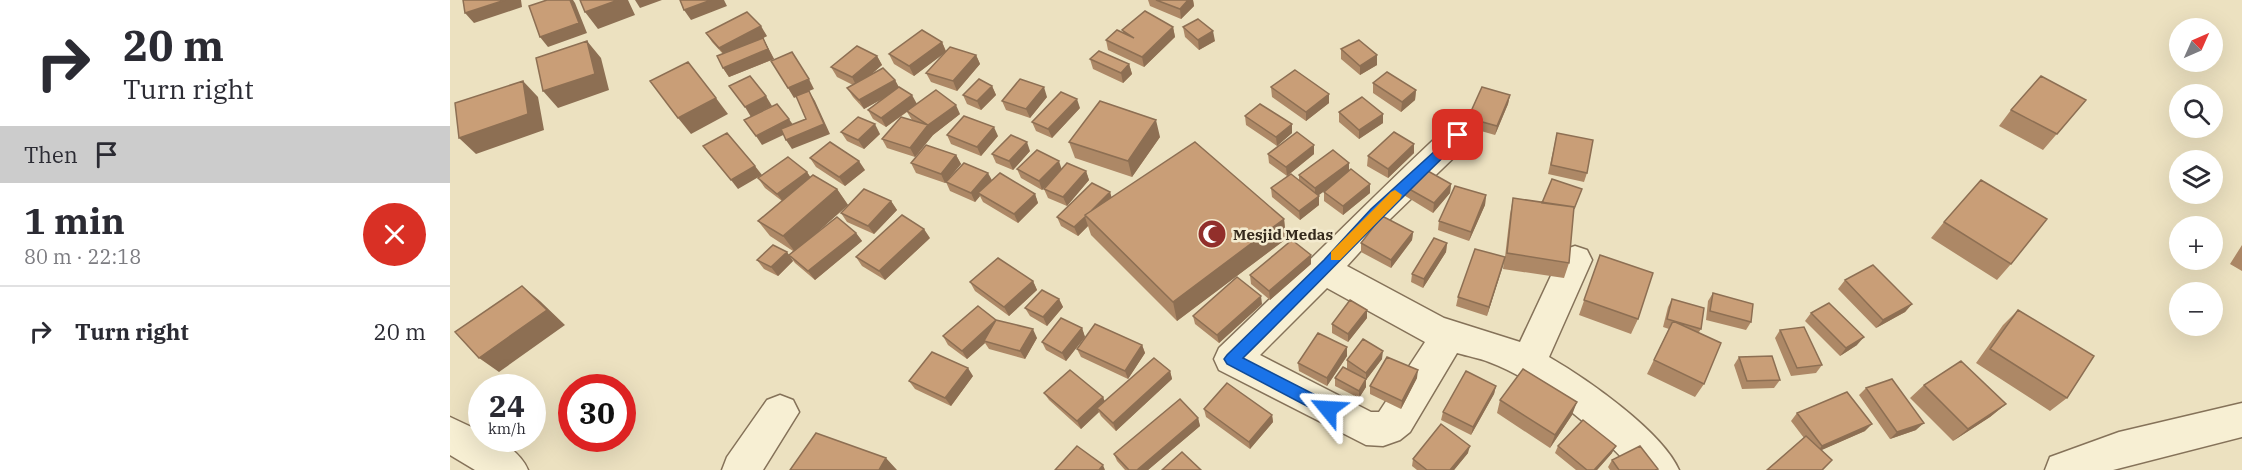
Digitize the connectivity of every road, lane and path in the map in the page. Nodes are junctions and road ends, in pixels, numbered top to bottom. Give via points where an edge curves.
1 (1458, 135) dead end
2 (1575, 260) dead end
3 (1323, 270) junction
4 (1449, 335) junction
5 (1528, 364) junction
6 (780, 412) dead end
7 (2242, 420) edge
8 (450, 434) edge
9 (509, 470) edge
10 (741, 470) edge
11 (1660, 470) edge
12 (2064, 470) edge

1 - 3 street
2 - 5 street
3 - 4 street
3 - 4 street via 1232,359 1366,429 1379,430 1398,420
4 - 5 street via 1478,341
5 - 11 street via 1621,429
6 - 10 street
7 - 12 street via 2119,450
8 - 9 street

